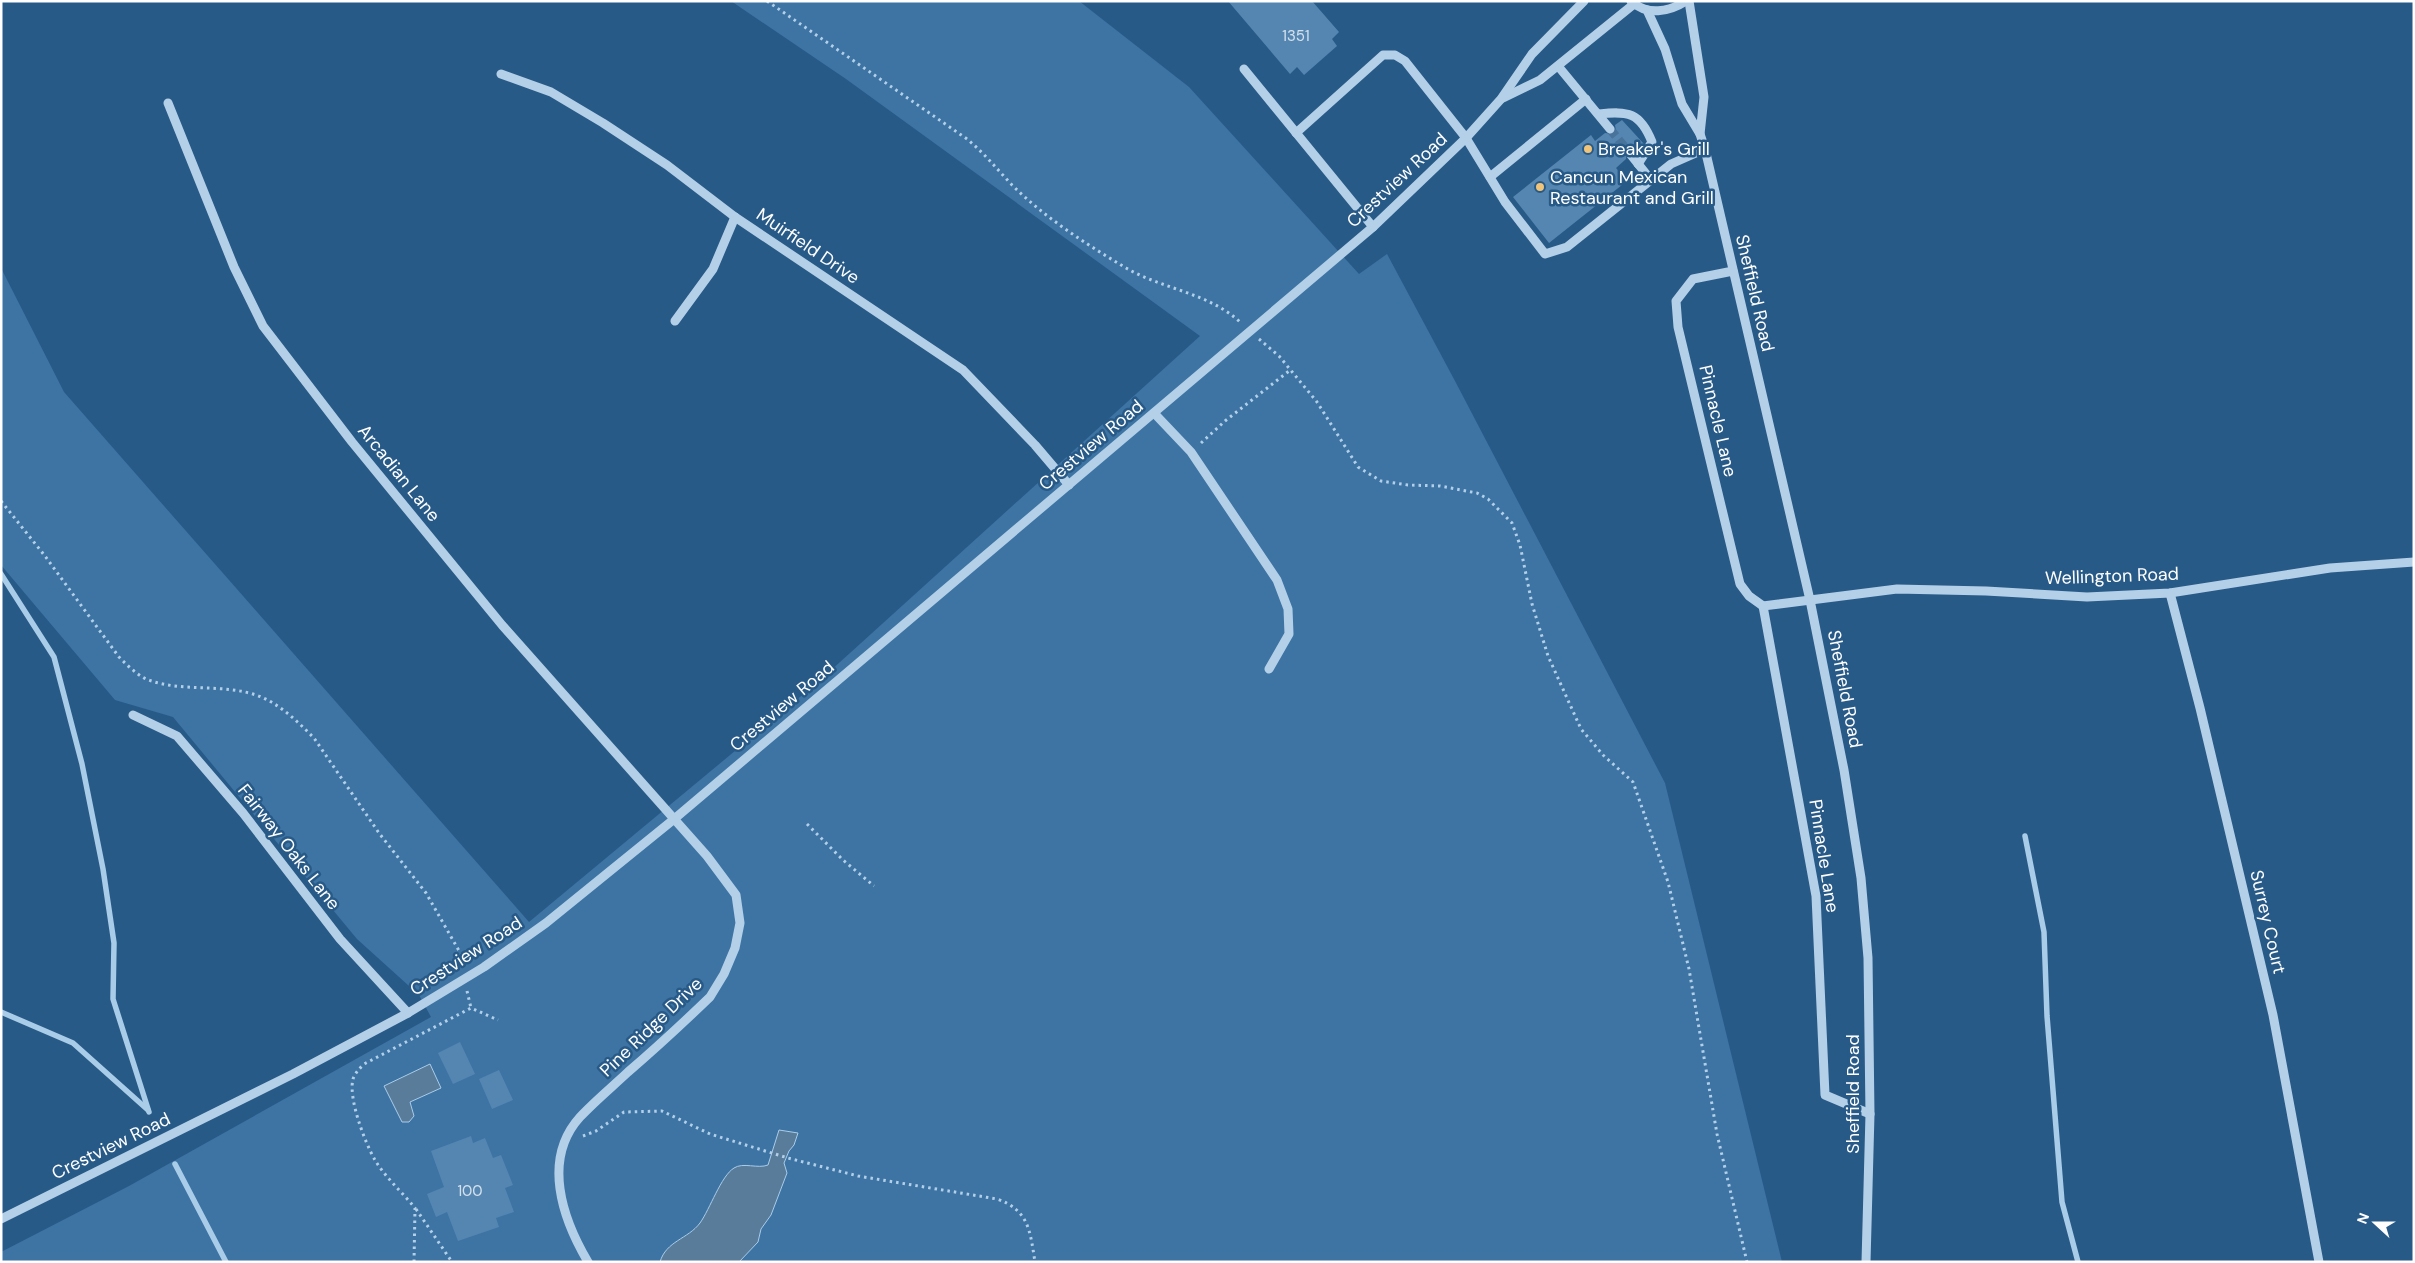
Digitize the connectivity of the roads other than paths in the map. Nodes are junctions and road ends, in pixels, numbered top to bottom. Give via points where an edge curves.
1 (1584, 1) edge
2 (1687, 1) edge
3 (1632, 3) edge
4 (1647, 10) junction
5 (1558, 66) junction
6 (1244, 69) dead end
7 (501, 74) dead end
8 (1586, 98) junction
9 (1500, 99) junction
10 (168, 103) dead end
11 (1598, 114) junction
12 (1610, 129) tunnel mouth
13 (1296, 133) junction
14 (1700, 134) junction
15 (1466, 138) junction
16 (1705, 148) junction
17 (1631, 155) tunnel mouth
18 (1638, 164) junction
19 (1490, 177) junction
20 (1651, 180) junction
21 (735, 217) junction
22 (1373, 227) junction
23 (1733, 271) junction
24 (675, 321) dead end
25 (1154, 413) junction
26 (1069, 485) junction
27 (2414, 562) edge
28 (2170, 594) junction
29 (1810, 600) junction
30 (1763, 606) junction
31 (1269, 669) dead end
32 (133, 715) dead end
33 (674, 820) junction
34 (408, 1013) junction
35 (1870, 1114) junction
36 (1, 1219) edge
37 (588, 1262) edge
38 (1866, 1262) edge
39 (2319, 1262) edge

1 - 9 street, Crestview Road via 1532,54
2 - 4 street via 1676,8
2 - 14 street, Sheffield Road via 1704,97
3 - 4 street
3 - 5 street, Crestview Road
4 - 14 street, Sheffield Road via 1665,49 1682,104
5 - 8 street
5 - 9 street, Crestview Road via 1540,80
6 - 13 street
7 - 21 street, Muirfield Drive via 551,92 603,123 667,165
8 - 11 street
8 - 19 street
9 - 15 street, Crestview Road
10 - 33 street, Arcadian Lane via 234,267 263,326 352,442 502,625
11 - 12 street
11 - 18 street via 1624,112 1639,120 1648,131 1652,142
13 - 15 street via 1383,55 1395,55 1405,61
13 - 22 street
14 - 16 street, Sheffield Road
15 - 19 street
15 - 22 street, Crestview Road
16 - 20 street via 1671,164
16 - 23 street, Sheffield Road
17 - 18 street
18 - 20 street
19 - 20 street via 1545,254 1567,247
21 - 24 street via 713,269
21 - 26 street, Muirfield Drive via 963,370 1036,445
22 - 25 street, Crestview Road
23 - 29 street, Sheffield Road
23 - 30 street, Pinnacle Lane via 1693,279 1676,301 1678,327 1740,584
25 - 26 street, Crestview Road
25 - 31 street via 1191,452 1278,580 1288,609 1289,634
26 - 33 street, Crestview Road
27 - 28 street, Wellington Road via 2330,568
28 - 29 street, Wellington Road via 2087,597 1897,589
28 - 39 street, Surrey Court via 2273,1015
29 - 30 street
29 - 35 street, Sheffield Road via 1844,770 1861,878 1868,958
30 - 35 street, Pinnacle Lane via 1816,896 1825,1095
32 - 34 street, Fairway Oaks Lane via 177,736 244,813 340,939
33 - 34 street, Crestview Road via 546,923
33 - 37 street, Pine Ridge Drive via 736,895 740,923 735,948 710,997 580,1117 562,1147 558,1164 559,1184 578,1245
34 - 36 street, Crestview Road
35 - 38 street, Sheffield Road

